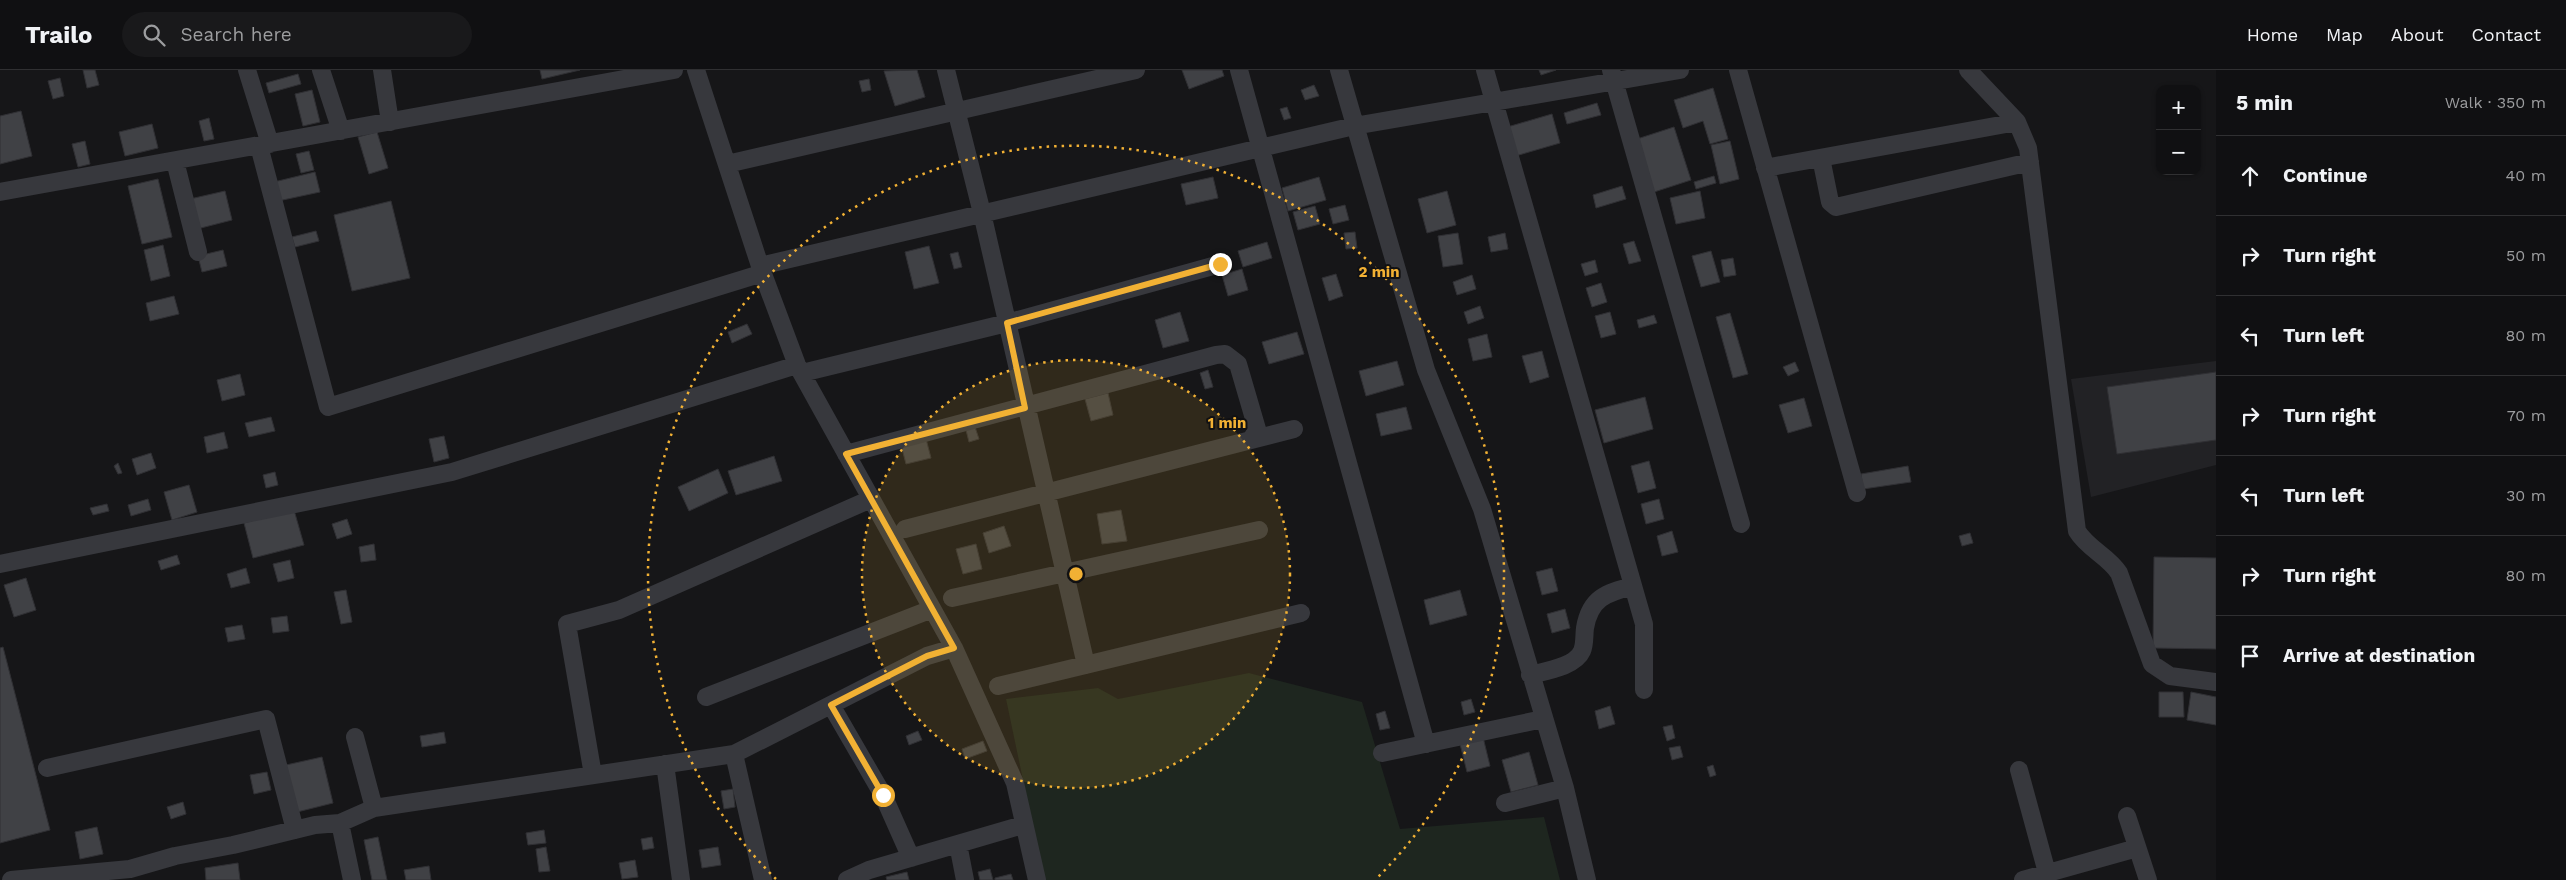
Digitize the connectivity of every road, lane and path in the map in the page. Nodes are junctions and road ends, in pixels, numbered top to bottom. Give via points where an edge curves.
1 (247, 70) edge
2 (321, 70) edge
3 (382, 70) edge
4 (674, 70) edge
5 (696, 70) edge
6 (946, 70) edge
7 (1136, 70) edge
8 (1239, 70) edge
9 (1339, 70) edge
10 (1485, 70) edge
11 (1680, 70) edge
12 (1738, 70) edge
13 (1968, 70) edge
14 (1612, 76) edge
15 (1494, 102) junction
16 (956, 112) junction
17 (390, 122) junction
18 (2017, 122) junction
19 (1354, 126) junction
20 (341, 131) junction
21 (264, 145) junction
22 (1262, 148) junction
23 (1820, 158) junction
24 (175, 161) junction
25 (2030, 162) junction
26 (727, 164) junction
27 (1765, 168) junction
28 (0, 192) edge
29 (982, 214) junction
30 (198, 252) dead end
31 (1220, 264) dead end
32 (761, 269) junction
33 (1007, 323) junction
34 (799, 369) junction
35 (1025, 408) junction
36 (1294, 429) dead end
37 (1252, 440) junction
38 (846, 454) junction
39 (1047, 493) junction
40 (1857, 494) dead end
41 (871, 499) junction
42 (1741, 524) dead end
43 (905, 528) dead end
44 (1259, 530) dead end
45 (0, 564) edge
46 (1066, 574) junction
47 (1632, 586) junction
48 (952, 598) dead end
49 (932, 609) junction
50 (1301, 613) dead end
51 (954, 648) junction
52 (1086, 664) junction
53 (1530, 675) junction
54 (2216, 682) edge
55 (998, 686) dead end
56 (1644, 690) dead end
57 (706, 697) dead end
58 (831, 705) junction
59 (1543, 719) junction
60 (356, 737) dead end
61 (1426, 744) junction
62 (1382, 753) dead end
63 (734, 754) junction
64 (665, 764) junction
65 (47, 768) dead end
66 (2019, 770) dead end
67 (593, 775) junction
68 (1565, 788) junction
69 (1505, 803) dead end
70 (374, 808) junction
71 (2127, 816) dead end
72 (340, 823) junction
73 (1023, 825) junction
74 (295, 830) junction
75 (958, 844) junction
76 (2138, 848) junction
77 (911, 858) junction
78 (870, 875) edge
79 (2048, 877) edge
80 (12, 880) edge
81 (352, 880) edge
82 (682, 880) edge
83 (763, 880) edge
84 (847, 880) edge
85 (965, 880) edge
86 (1036, 880) edge
87 (1587, 880) edge
88 (2023, 880) edge
89 (2148, 880) edge

1 - 21 street
2 - 20 street
3 - 17 street
4 - 17 street
5 - 26 street
6 - 16 street
7 - 16 street
8 - 22 street
9 - 19 street
10 - 15 street
11 - 14 street
12 - 27 street
13 - 18 street
14 - 15 street
14 - 42 street
15 - 19 street
15 - 47 street
16 - 26 street
16 - 29 street
17 - 20 street
18 - 23 street
18 - 25 street via 2024,135
19 - 22 street
19 - 53 street via 1426,370 1482,509
20 - 21 street
21 - 24 street
21 - 32 street via 328,407
22 - 29 street
22 - 61 street
23 - 25 street via 1830,202 1836,207
23 - 27 street
24 - 28 street
24 - 30 street
25 - 54 street via 2077,531 2092,550 2113,564 2119,573 2152,664 2170,676
26 - 32 street
27 - 40 street
29 - 32 street
29 - 33 street
31 - 33 street
32 - 34 street
33 - 34 street
33 - 35 street
34 - 38 street
34 - 45 street via 452,472
35 - 37 street via 1225,354 1238,364 1257,430
35 - 38 street
35 - 39 street
36 - 37 street
37 - 39 street
38 - 41 street
39 - 43 street
39 - 46 street
41 - 49 street
41 - 67 street via 619,610 567,624
44 - 46 street
46 - 48 street
46 - 52 street
47 - 53 street via 1599,598 1590,608 1582,652 1570,662
47 - 56 street via 1644,624
49 - 51 street
49 - 57 street
50 - 52 street
51 - 58 street via 927,656
51 - 73 street via 1015,783
52 - 55 street
53 - 59 street
58 - 63 street
58 - 77 street via 883,795
59 - 61 street
59 - 68 street
60 - 70 street
61 - 62 street
63 - 64 street
63 - 83 street
64 - 67 street
64 - 82 street
65 - 74 street via 266,719
66 - 79 street
67 - 70 street
68 - 69 street
68 - 87 street
70 - 72 street
71 - 76 street
72 - 74 street
72 - 81 street
73 - 75 street
73 - 86 street
74 - 80 street via 130,869
75 - 77 street
75 - 85 street
76 - 79 street
76 - 89 street
77 - 78 street
78 - 84 street
79 - 88 street

